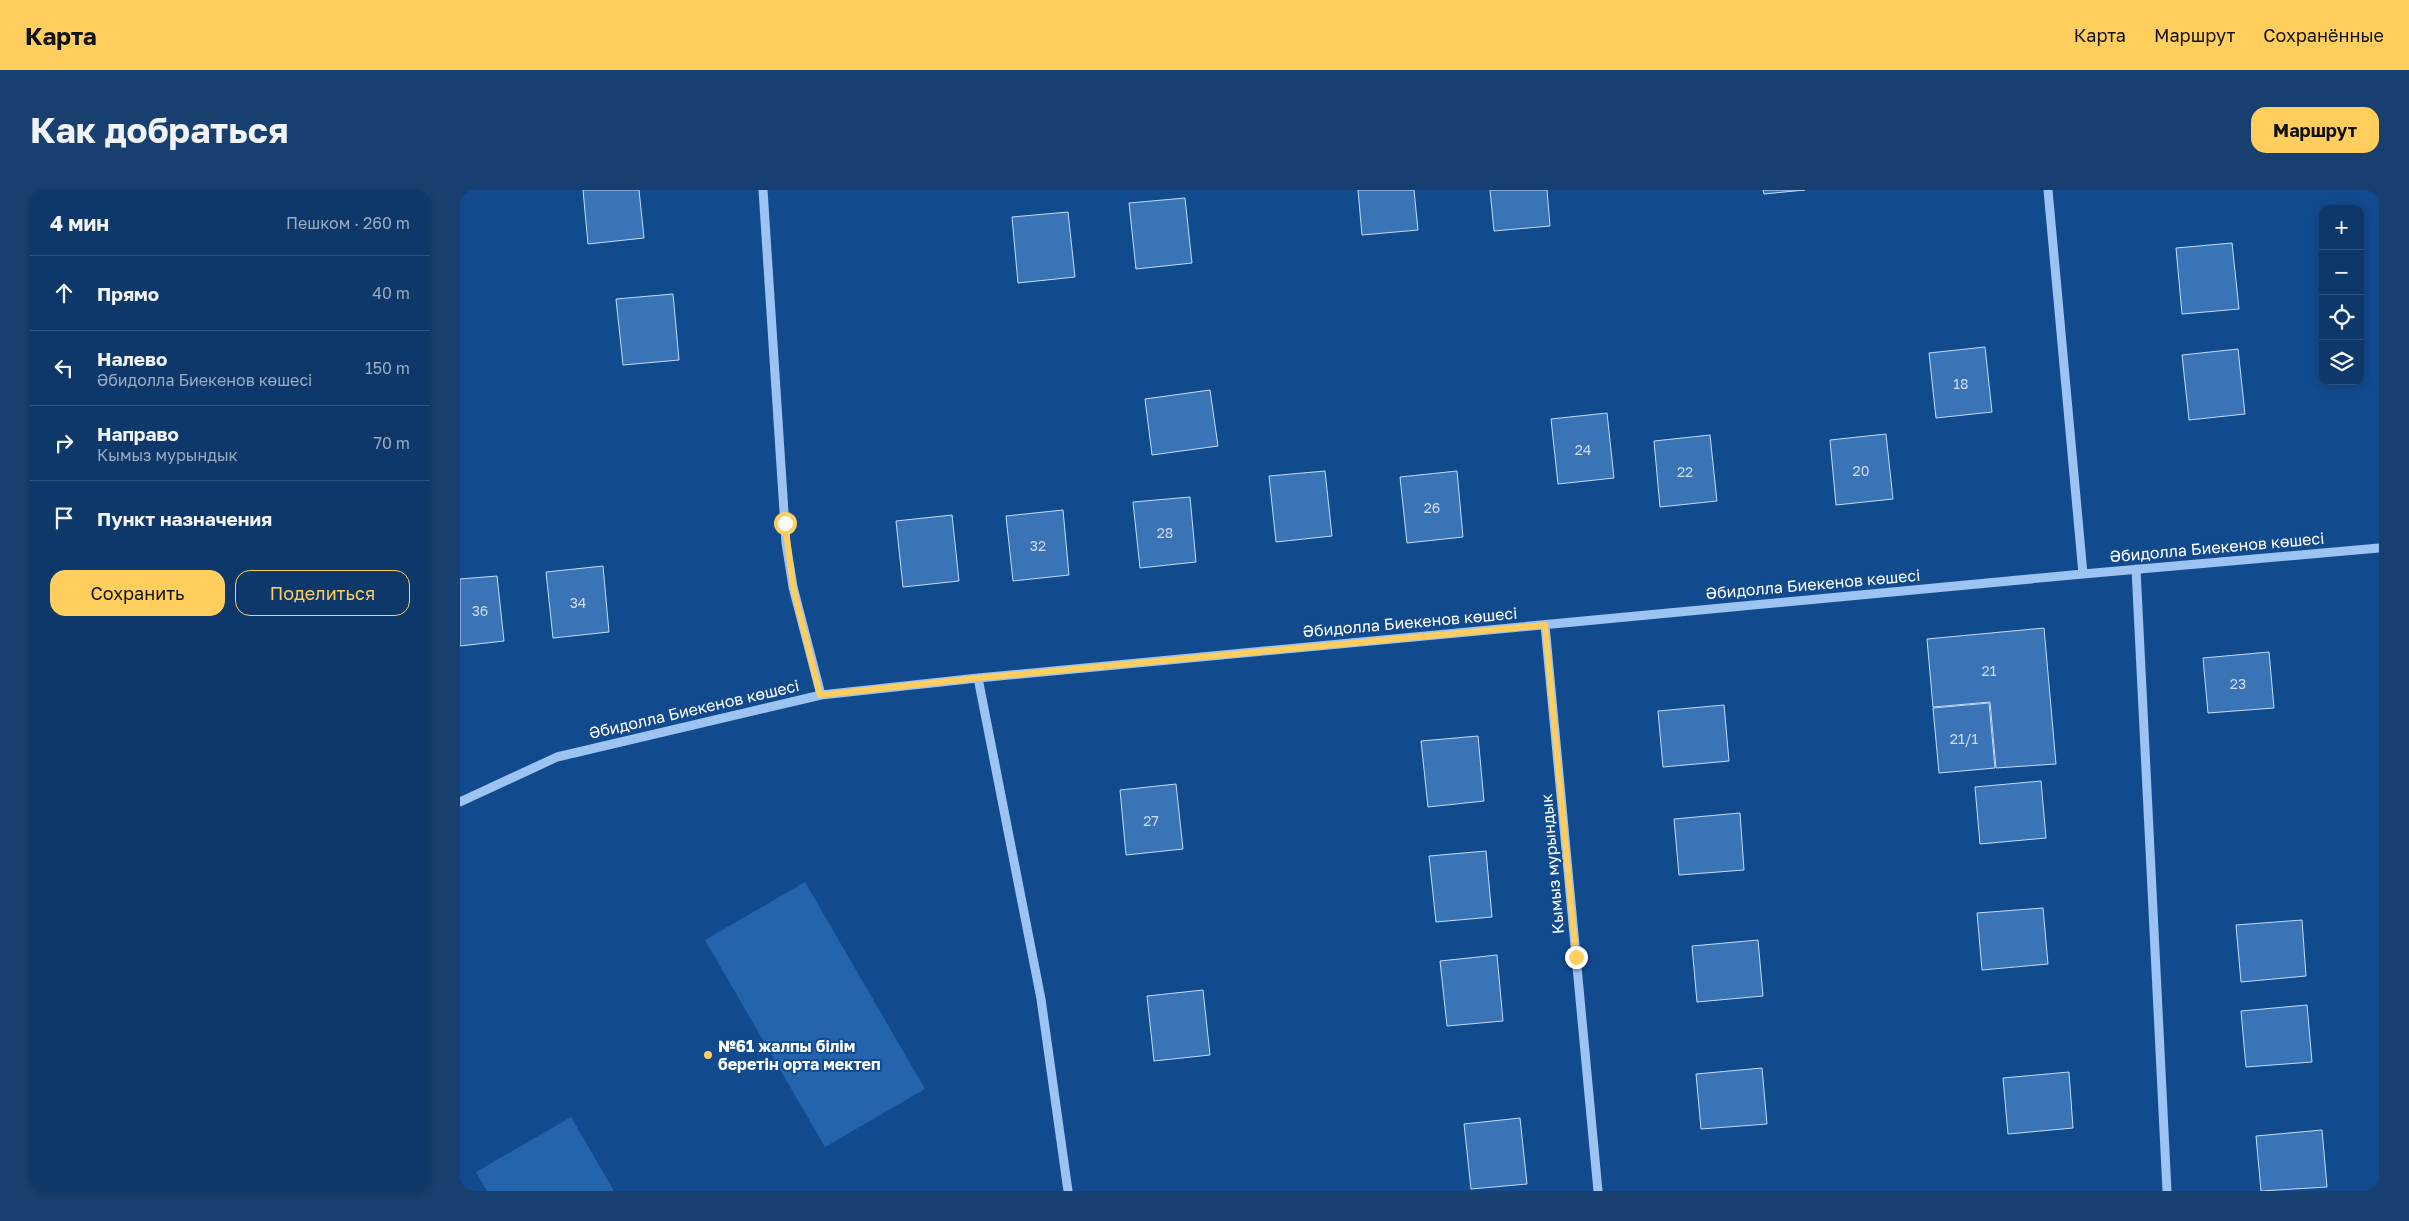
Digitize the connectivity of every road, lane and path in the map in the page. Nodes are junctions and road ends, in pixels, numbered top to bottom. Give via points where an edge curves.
1 (763, 190) edge
2 (2048, 190) edge
3 (2379, 548) edge
4 (2136, 569) junction
5 (2083, 574) junction
6 (1545, 625) junction
7 (978, 678) junction
8 (820, 695) junction
9 (460, 802) edge
10 (1068, 1191) edge
11 (1598, 1191) edge
12 (2167, 1191) edge

1 - 8 street via 786,543 793,587
2 - 5 street
3 - 4 street, Әбидолла Биекенов көшесі
4 - 5 street, Әбидолла Биекенов көшесі
4 - 12 street
5 - 6 street, Әбидолла Биекенов көшесі
6 - 7 street, Әбидолла Биекенов көшесі
6 - 11 street, Кымыз мурындык
7 - 8 street, Әбидолла Биекенов көшесі
7 - 10 street via 1041,999
8 - 9 street, Әбидолла Биекенов көшесі via 557,757

